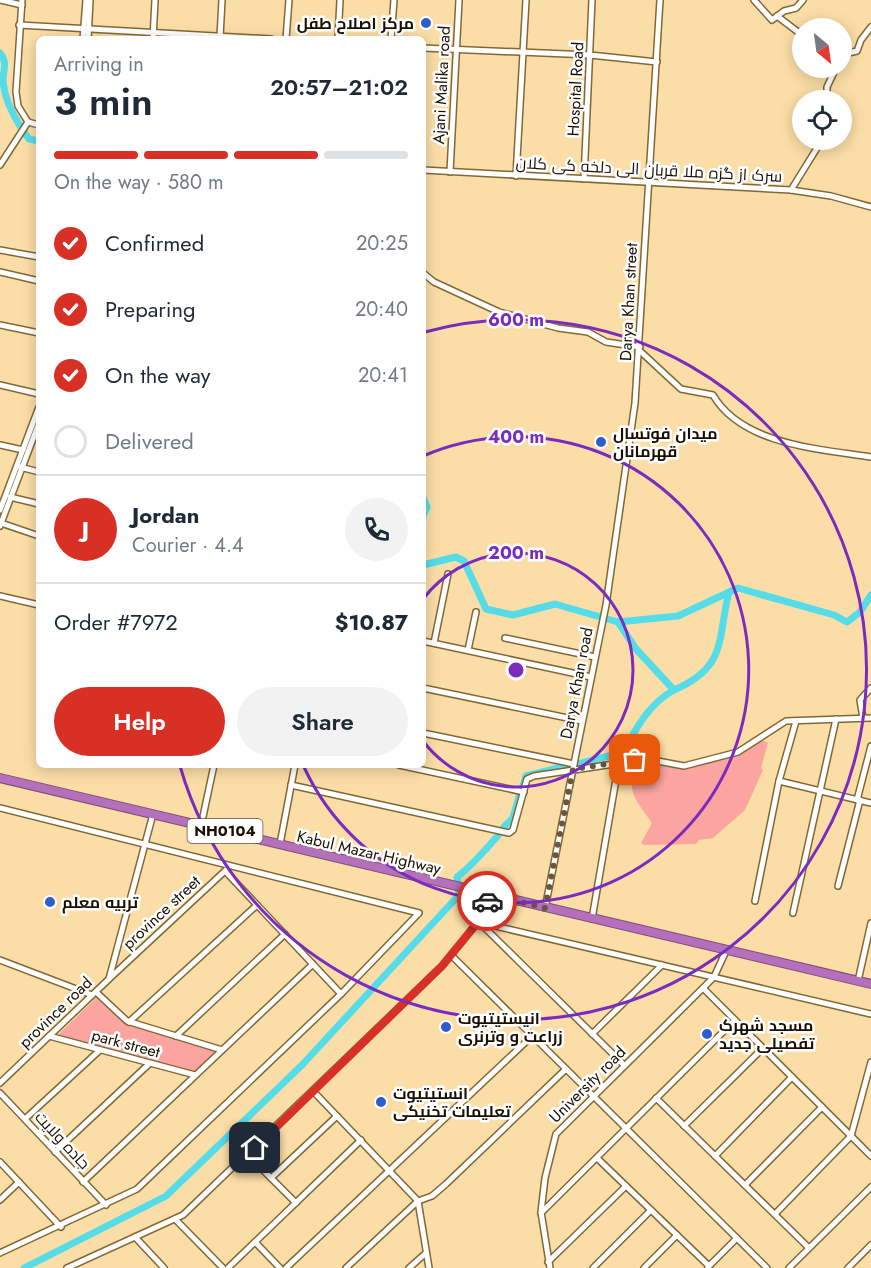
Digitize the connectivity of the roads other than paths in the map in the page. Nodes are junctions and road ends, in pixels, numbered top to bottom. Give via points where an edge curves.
1 (0, 0) edge
2 (88, 0) edge
3 (155, 0) edge
4 (222, 0) edge
5 (289, 0) edge
6 (340, 0) edge
7 (394, 0) edge
8 (459, 0) edge
9 (526, 0) edge
10 (592, 0) edge
11 (660, 0) edge
12 (754, 0) edge
13 (799, 1) edge
14 (22, 3) edge
15 (777, 16) junction
16 (19, 25) junction
17 (792, 27) edge
18 (871, 27) edge
19 (86, 28) junction
20 (86, 36) edge
21 (153, 36) edge
22 (220, 36) edge
23 (286, 36) edge
24 (338, 36) edge
25 (391, 36) edge
26 (426, 48) edge
27 (456, 51) junction
28 (522, 52) junction
29 (852, 52) edge
30 (590, 55) junction
31 (657, 62) junction
32 (27, 124) junction
33 (36, 124) edge
34 (0, 150) edge
35 (816, 150) edge
36 (6, 156) junction
37 (0, 165) edge
38 (426, 170) edge
39 (450, 172) junction
40 (516, 176) junction
41 (584, 179) junction
42 (648, 182) junction
43 (791, 190) junction
44 (871, 207) edge
45 (0, 250) edge
46 (36, 256) edge
47 (0, 272) edge
48 (426, 275) edge
49 (36, 280) edge
50 (0, 325) edge
51 (36, 332) edge
52 (640, 349) junction
53 (0, 385) edge
54 (36, 393) edge
55 (36, 415) edge
56 (36, 430) edge
57 (0, 445) edge
58 (23, 450) junction
59 (871, 457) edge
60 (19, 467) junction
61 (36, 471) edge
62 (10, 497) junction
63 (36, 503) edge
64 (0, 507) edge
65 (1, 524) edge
66 (36, 535) edge
67 (448, 574) dead end
68 (0, 596) edge
69 (36, 604) edge
70 (606, 605) joint
71 (476, 612) dead end
72 (505, 638) dead end
73 (426, 641) edge
74 (434, 643) junction
75 (468, 650) junction
76 (595, 657) junction
77 (591, 677) junction
78 (871, 688) edge
79 (426, 689) edge
80 (862, 718) junction
81 (871, 718) edge
82 (836, 719) junction
83 (582, 721) junction
84 (796, 721) junction
85 (426, 734) edge
86 (871, 746) edge
87 (619, 762) junction
88 (574, 767) junction
89 (213, 768) edge
90 (294, 768) edge
91 (413, 768) edge
92 (0, 778) edge
93 (779, 781) junction
94 (291, 785) junction
95 (820, 791) junction
96 (524, 792) junction
97 (858, 800) junction
98 (871, 803) edge
99 (0, 808) edge
100 (153, 814) junction
101 (201, 826) junction
102 (146, 843) junction
103 (280, 844) junction
104 (232, 864) junction
105 (225, 871) junction
106 (838, 886) dead end
107 (489, 894) junction
108 (755, 901) dead end
109 (257, 905) junction
110 (545, 908) junction
111 (793, 913) dead end
112 (592, 919) junction
113 (479, 922) junction
114 (871, 923) edge
115 (285, 934) junction
116 (726, 951) junction
117 (451, 955) junction
118 (0, 960) edge
119 (313, 964) junction
120 (662, 965) junction
121 (714, 978) junction
122 (109, 979) junction
123 (858, 981) junction
124 (871, 984) edge
125 (703, 988) junction
126 (94, 994) junction
127 (341, 994) junction
128 (871, 1014) edge
129 (734, 1021) junction
130 (129, 1022) junction
131 (592, 1034) junction
132 (49, 1036) junction
133 (176, 1036) junction
134 (532, 1036) junction
135 (762, 1049) junction
136 (100, 1050) junction
137 (222, 1050) junction
138 (871, 1062) edge
139 (149, 1064) junction
140 (624, 1065) junction
141 (566, 1069) junction
142 (195, 1075) junction
143 (792, 1077) junction
144 (0, 1083) edge
145 (313, 1090) junction
146 (0, 1093) edge
147 (593, 1096) junction
148 (656, 1098) junction
149 (822, 1107) junction
150 (337, 1116) junction
151 (25, 1119) junction
152 (684, 1126) junction
153 (626, 1128) junction
154 (851, 1136) junction
155 (361, 1140) junction
156 (55, 1152) junction
157 (247, 1154) junction
158 (715, 1156) junction
159 (871, 1156) edge
160 (597, 1158) junction
161 (0, 1162) edge
162 (390, 1171) junction
163 (271, 1178) junction
164 (19, 1182) junction
165 (83, 1182) junction
166 (746, 1185) junction
167 (626, 1186) junction
168 (871, 1187) edge
169 (0, 1200) edge
170 (418, 1201) junction
171 (296, 1203) junction
172 (106, 1205) junction
173 (651, 1210) junction
174 (541, 1213) junction
175 (775, 1214) junction
176 (175, 1219) junction
177 (61, 1227) junction
178 (677, 1235) junction
179 (135, 1237) junction
180 (737, 1238) junction
181 (255, 1242) junction
182 (871, 1245) edge
183 (809, 1248) junction
184 (0, 1253) edge
185 (426, 1253) junction
186 (549, 1265) edge
187 (159, 1266) edge
188 (708, 1267) edge
189 (67, 1268) edge
190 (223, 1268) edge
191 (228, 1268) edge
192 (280, 1268) edge
193 (286, 1268) edge
194 (346, 1268) edge
195 (409, 1268) edge
196 (429, 1268) edge
197 (593, 1268) edge
198 (644, 1268) edge
199 (767, 1268) edge
200 (789, 1268) edge
201 (848, 1268) edge

1 - 14 street
2 - 19 street
3 - 21 street
4 - 22 street
5 - 23 street
6 - 24 street
7 - 25 street
8 - 27 street, Ajani Malika road
9 - 28 street
10 - 30 street, Hospital Road
11 - 31 street, Darya Khan street
12 - 15 street via 772,20
13 - 15 street via 795,8
14 - 16 street
15 - 17 street
16 - 19 street
16 - 32 street via 16,92
18 - 29 street via 857,51
19 - 20 street
19 - 21 street
26 - 27 street
27 - 28 street
27 - 39 street, Ajani Malika road
28 - 30 street
28 - 40 street
30 - 31 street
30 - 41 street, Hospital Road
31 - 42 street, Darya Khan street
32 - 33 street
32 - 36 street
34 - 36 street
35 - 43 street
36 - 37 street
38 - 39 street, سرک از گزه ملا قربان الی دلخه کی کلان
39 - 40 street, سرک از گزه ملا قربان الی دلخه کی کلان
40 - 41 street, سرک از گزه ملا قربان الی دلخه کی کلان
41 - 42 street, سرک از گزه ملا قربان الی دلخه کی کلان
42 - 43 street, سرک از گزه ملا قربان الی دلخه کی کلان
42 - 52 street, Darya Khan street
43 - 44 street, سرک از گزه ملا قربان الی دلخه کی کلان
45 - 46 street
47 - 49 street
48 - 52 street via 498,312 588,332 606,342
50 - 51 street
52 - 59 street via 681,389 713,395 721,409 759,433 815,450
52 - 70 street, Darya Khan street
53 - 54 street
55 - 58 street
56 - 60 street
57 - 58 street
58 - 60 street
60 - 61 street
60 - 62 street
60 - 64 street
62 - 63 street
62 - 65 street
65 - 66 street
67 - 74 street
68 - 69 street
70 - 76 street, Darya Khan road
71 - 75 street
72 - 76 street
73 - 74 street
74 - 75 street
75 - 77 street
76 - 77 street, Darya Khan road
77 - 83 street, Darya Khan road
78 - 80 street via 860,700
79 - 83 street
80 - 81 street
80 - 82 street
82 - 84 street
82 - 95 street
83 - 88 street, Darya Khan road
84 - 87 street via 779,723 738,752 684,766 647,759
84 - 93 street
85 - 88 street
86 - 97 street
87 - 88 street
87 - 112 street
88 - 96 street via 527,778
88 - 110 street, Darya Khan road
89 - 101 street
90 - 94 street
91 - 96 street
92 - 100 highway, Kabul Mazar Highway / NH0104
93 - 95 street
93 - 108 street
94 - 96 street via 509,833
94 - 103 street
95 - 97 street
95 - 111 street
97 - 98 street
97 - 106 street
99 - 102 street
100 - 101 highway, Kabul Mazar Highway / NH0104
100 - 102 street, province road
101 - 103 highway, Kabul Mazar Highway / NH0104
102 - 104 street
102 - 122 street, province road
103 - 107 highway, Kabul Mazar Highway / NH0104
104 - 105 street, province street
104 - 127 street via 417,911 419,915
105 - 109 street
105 - 122 street, province street
107 - 110 highway, Kabul Mazar Highway / NH0104
107 - 113 street
109 - 115 street
109 - 130 street
110 - 112 highway, Kabul Mazar Highway / NH0104
112 - 116 highway, Kabul Mazar Highway / NH0104
113 - 117 street
113 - 120 street
113 - 131 street
114 - 123 street
115 - 119 street
115 - 133 street
116 - 121 street, University road
116 - 123 highway, Kabul Mazar Highway / NH0104
117 - 134 street
117 - 145 street
118 - 126 street
119 - 127 street
119 - 137 street
120 - 121 street
120 - 131 street
121 - 125 street, University road
121 - 128 street
122 - 126 street, province road
123 - 124 highway, Kabul Mazar Highway / NH0104
125 - 129 street
125 - 140 street, University road
126 - 130 street, park street
126 - 132 street, province road
127 - 172 street via 137,1189
129 - 135 street
129 - 148 street
130 - 133 street, park street
131 - 140 street
132 - 136 street, park street
132 - 144 street, province road
133 - 137 street, park street
134 - 141 street
134 - 162 street
135 - 143 street
135 - 152 street
136 - 139 street, park street
136 - 151 street
137 - 142 street
138 - 154 street
139 - 142 street, park street
139 - 156 street
140 - 147 street, University road
141 - 147 street
141 - 170 street via 446,1184
142 - 165 street
143 - 149 street
143 - 158 street
145 - 150 street
145 - 157 street
146 - 151 street, جاده ولایت
147 - 153 street
147 - 174 street, University road via 556,1134
148 - 152 street
148 - 153 street
149 - 154 street
149 - 166 street
150 - 155 street
150 - 163 street
151 - 156 street, جاده ولایت
152 - 158 street
153 - 160 street
153 - 180 street
154 - 159 street
154 - 175 street
155 - 162 street
155 - 171 street
156 - 165 street, جاده ولایت
157 - 163 street
157 - 176 street
158 - 166 street
160 - 167 street
160 - 174 street
161 - 164 street
162 - 170 street
162 - 193 street
163 - 171 street
164 - 169 street
164 - 177 street
165 - 172 street, جاده ولایت
166 - 175 street
167 - 173 street
167 - 186 street
168 - 183 street
170 - 185 street
170 - 194 street
171 - 181 street
172 - 177 street
173 - 178 street
173 - 197 street
174 - 186 street, University road
175 - 183 street
176 - 179 street
176 - 190 street
177 - 184 street
178 - 188 street
178 - 198 street
179 - 187 street
179 - 189 street
180 - 188 street
180 - 199 street
181 - 191 street
181 - 192 street
182 - 201 street
183 - 200 street
185 - 195 street
185 - 196 street

